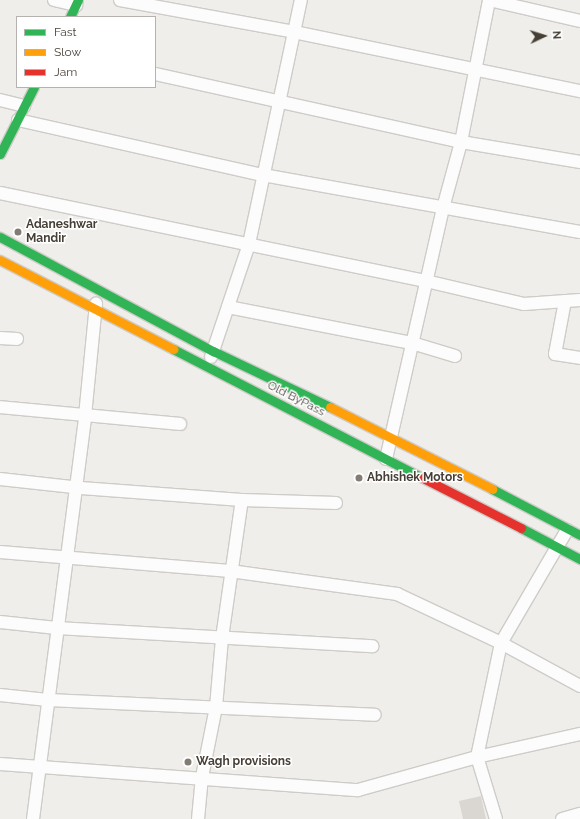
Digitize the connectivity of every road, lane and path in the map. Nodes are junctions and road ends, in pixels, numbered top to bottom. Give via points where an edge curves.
1 (54, 0) edge
2 (120, 0) edge
3 (301, 0) edge
4 (489, 0) edge
5 (77, 2) edge
6 (70, 16) edge
7 (580, 21) edge
8 (294, 32) junction
9 (476, 71) junction
10 (156, 74) edge
11 (33, 88) edge
12 (580, 91) edge
13 (0, 100) edge
14 (279, 102) junction
15 (24, 106) junction
16 (18, 120) junction
17 (461, 142) junction
18 (0, 154) edge
19 (580, 162) edge
20 (263, 175) junction
21 (0, 193) edge
22 (443, 208) junction
23 (580, 232) edge
24 (0, 237) edge
25 (249, 244) junction
26 (0, 260) edge
27 (426, 281) junction
28 (99, 290) junction
29 (580, 300) edge
30 (565, 301) junction
31 (228, 307) junction
32 (95, 309) junction
33 (0, 338) edge
34 (17, 339) dead end
35 (412, 343) junction
36 (213, 351) junction
37 (455, 356) dead end
38 (580, 358) edge
39 (206, 366) junction
40 (0, 407) edge
41 (85, 416) junction
42 (180, 424) dead end
43 (391, 437) junction
44 (386, 459) junction
45 (0, 479) edge
46 (75, 487) junction
47 (242, 500) junction
48 (336, 503) dead end
49 (567, 530) junction
50 (580, 535) edge
51 (580, 545) edge
52 (559, 548) junction
53 (0, 552) edge
54 (576, 557) edge
55 (66, 559) junction
56 (230, 571) junction
57 (0, 622) edge
58 (57, 628) junction
59 (222, 638) junction
60 (501, 643) junction
61 (372, 646) dead end
62 (580, 686) edge
63 (0, 695) edge
64 (48, 700) junction
65 (216, 707) junction
66 (375, 715) dead end
67 (580, 734) edge
68 (477, 757) junction
69 (0, 764) edge
70 (39, 767) junction
71 (202, 777) junction
72 (580, 814) edge
73 (33, 819) edge
74 (198, 819) edge
75 (496, 819) edge
76 (562, 819) edge

1 - 5 street
2 - 8 street
3 - 8 street
4 - 7 street
4 - 9 street
5 - 6 main road
8 - 9 street
8 - 14 street
9 - 12 street
9 - 17 street
10 - 14 street
11 - 15 main road
13 - 15 street
14 - 17 street
14 - 20 street
15 - 16 main road
16 - 18 main road
16 - 20 street
17 - 19 street
17 - 22 street
20 - 22 street
20 - 25 street
21 - 25 street
22 - 23 street
22 - 27 street
24 - 28 main road, Old ByPass
25 - 27 street
25 - 31 street
26 - 32 main road, Old ByPass
27 - 30 street via 524,304
27 - 35 street
28 - 32 street
28 - 36 main road, Old ByPass
29 - 30 street
30 - 38 street via 556,354
31 - 35 street
31 - 36 street
32 - 39 main road, Old ByPass
32 - 41 street
33 - 34 street
35 - 37 street
35 - 43 street
36 - 39 street
36 - 43 main road, Old ByPass
39 - 44 main road, Old ByPass
40 - 41 street
41 - 42 street
41 - 46 street
43 - 44 street
43 - 49 main road, Old ByPass
44 - 52 main road, Old ByPass
45 - 46 street
46 - 47 street
46 - 55 street
47 - 48 street
47 - 56 street
49 - 50 main road, Old ByPass
49 - 52 street
51 - 54 street
52 - 54 main road, Old ByPass
52 - 60 street
53 - 55 street
55 - 56 street
55 - 58 street
56 - 59 street
56 - 60 street via 397,594
57 - 58 street
58 - 59 street
58 - 64 street
59 - 61 street
59 - 65 street
60 - 62 street
60 - 68 street
63 - 64 street
64 - 65 street
64 - 70 street
65 - 66 street
65 - 71 street
67 - 68 street
68 - 71 street via 358,790
68 - 75 street
69 - 70 street
70 - 71 street
70 - 73 street
71 - 74 street
72 - 76 street

